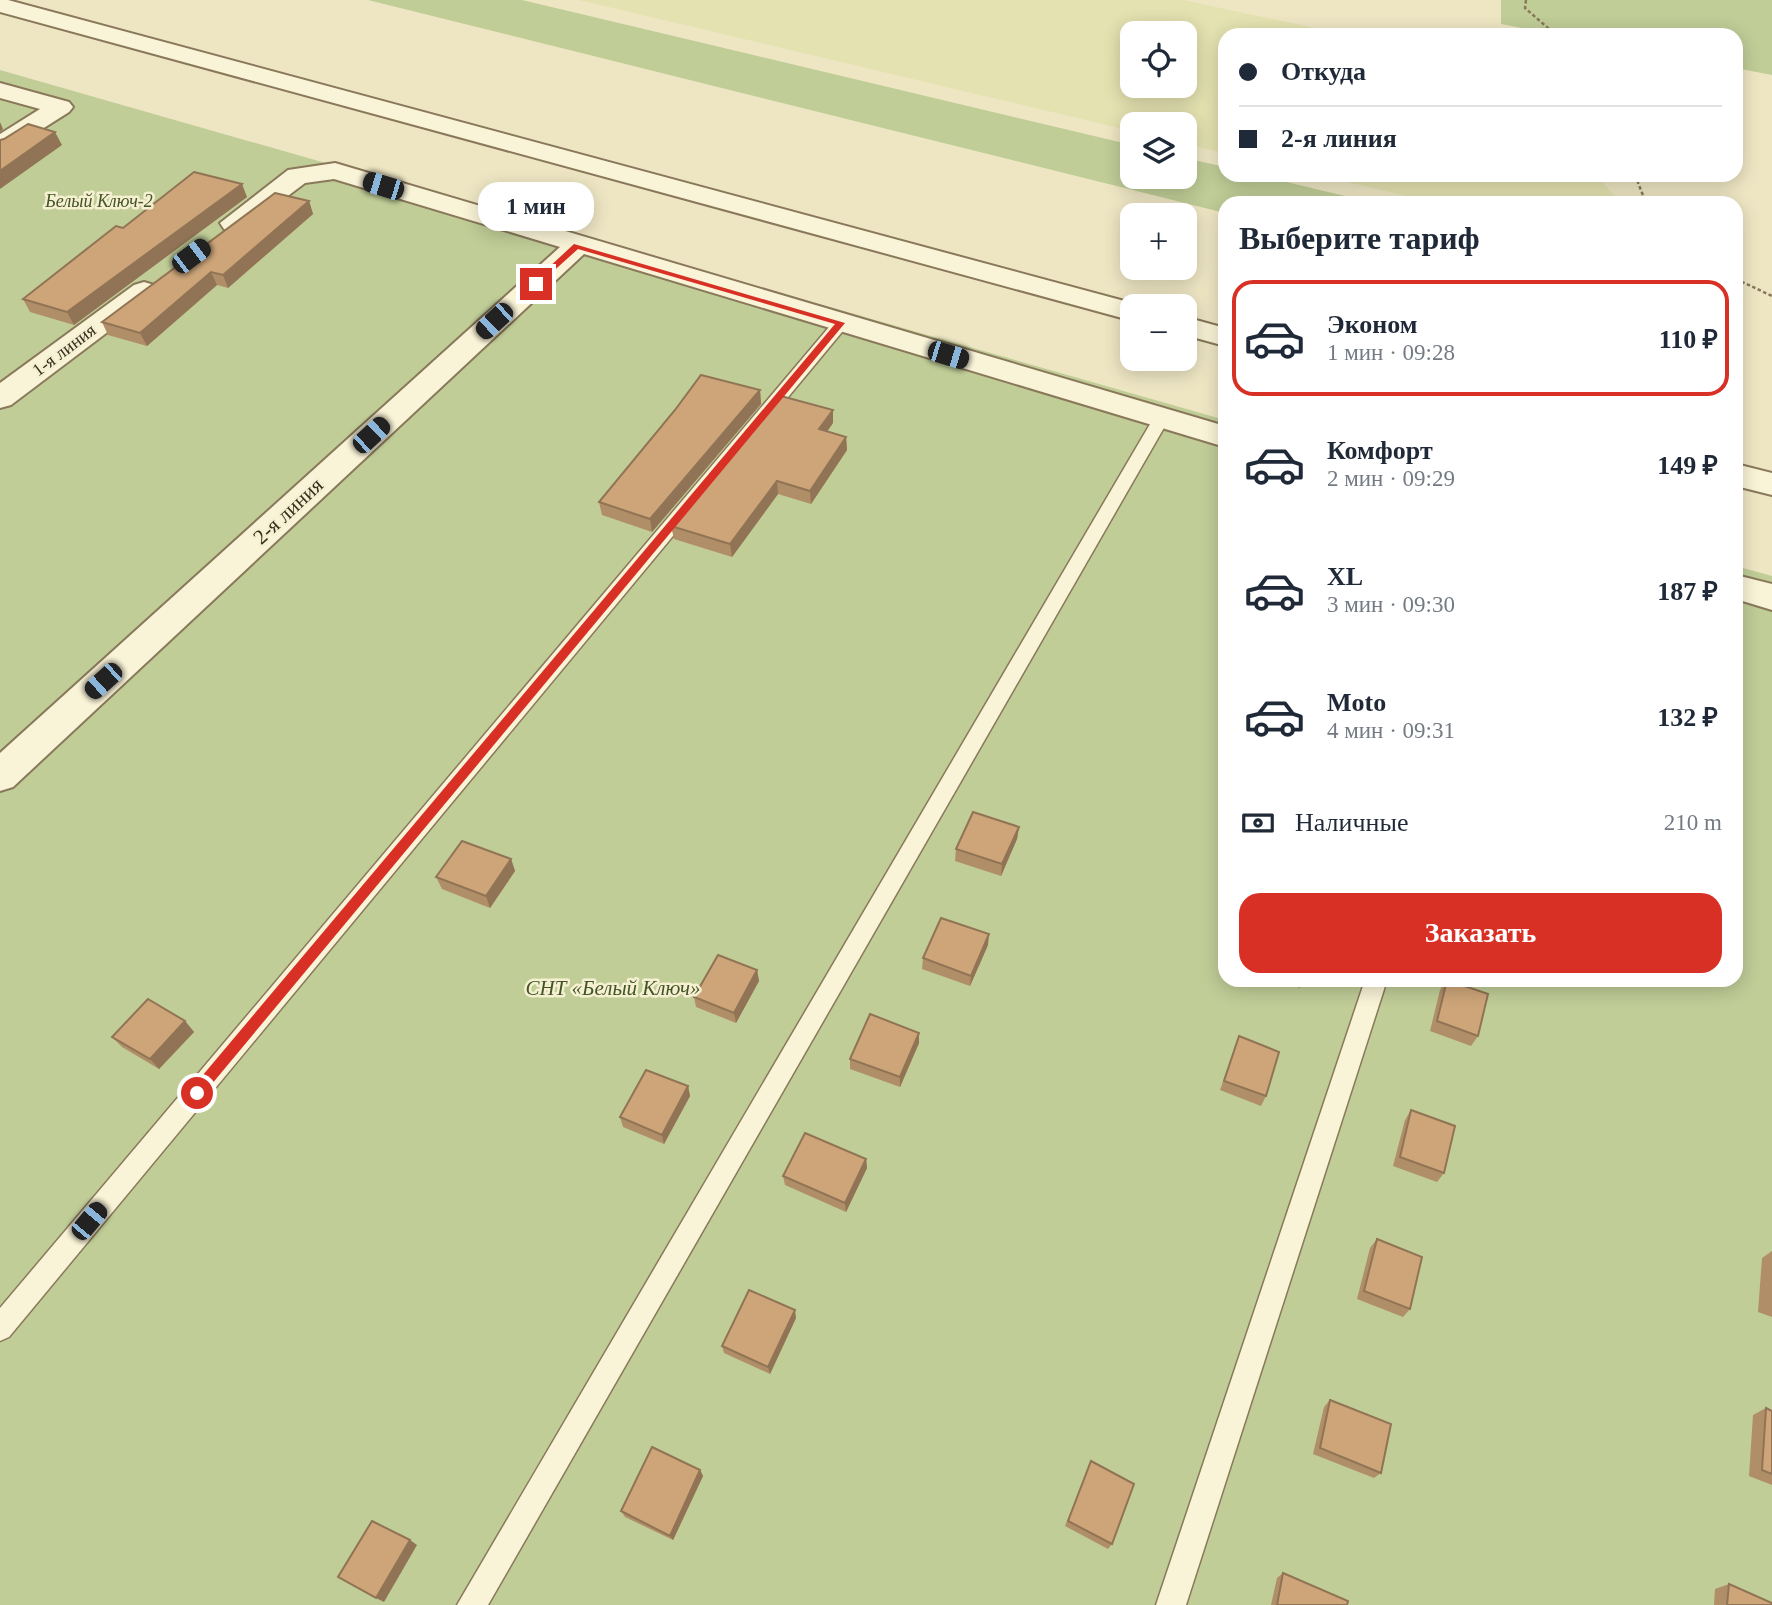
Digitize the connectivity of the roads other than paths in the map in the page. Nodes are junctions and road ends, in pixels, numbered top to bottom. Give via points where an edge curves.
1 (0, 5) edge
2 (0, 89) edge
3 (0, 145) edge
4 (209, 242) edge
5 (577, 246) junction
6 (165, 275) edge
7 (1120, 309) edge
8 (841, 323) junction
9 (1197, 329) edge
10 (1218, 335) edge
11 (0, 398) edge
12 (1161, 419) junction
13 (1218, 435) edge
14 (1743, 477) edge
15 (1772, 484) edge
16 (1743, 589) edge
17 (1772, 597) edge
18 (0, 776) edge
19 (1374, 987) edge
20 (0, 1328) edge
21 (472, 1605) edge
22 (1171, 1605) edge

1 - 7 street
2 - 3 street via 60,107
4 - 5 street via 297,176 335,171
5 - 8 street
5 - 18 street, 2-я линия
6 - 11 street, 1-я линия
8 - 12 street
8 - 20 lane
9 - 10 street
12 - 13 street
12 - 21 lane
14 - 15 street
16 - 17 street
19 - 22 lane

